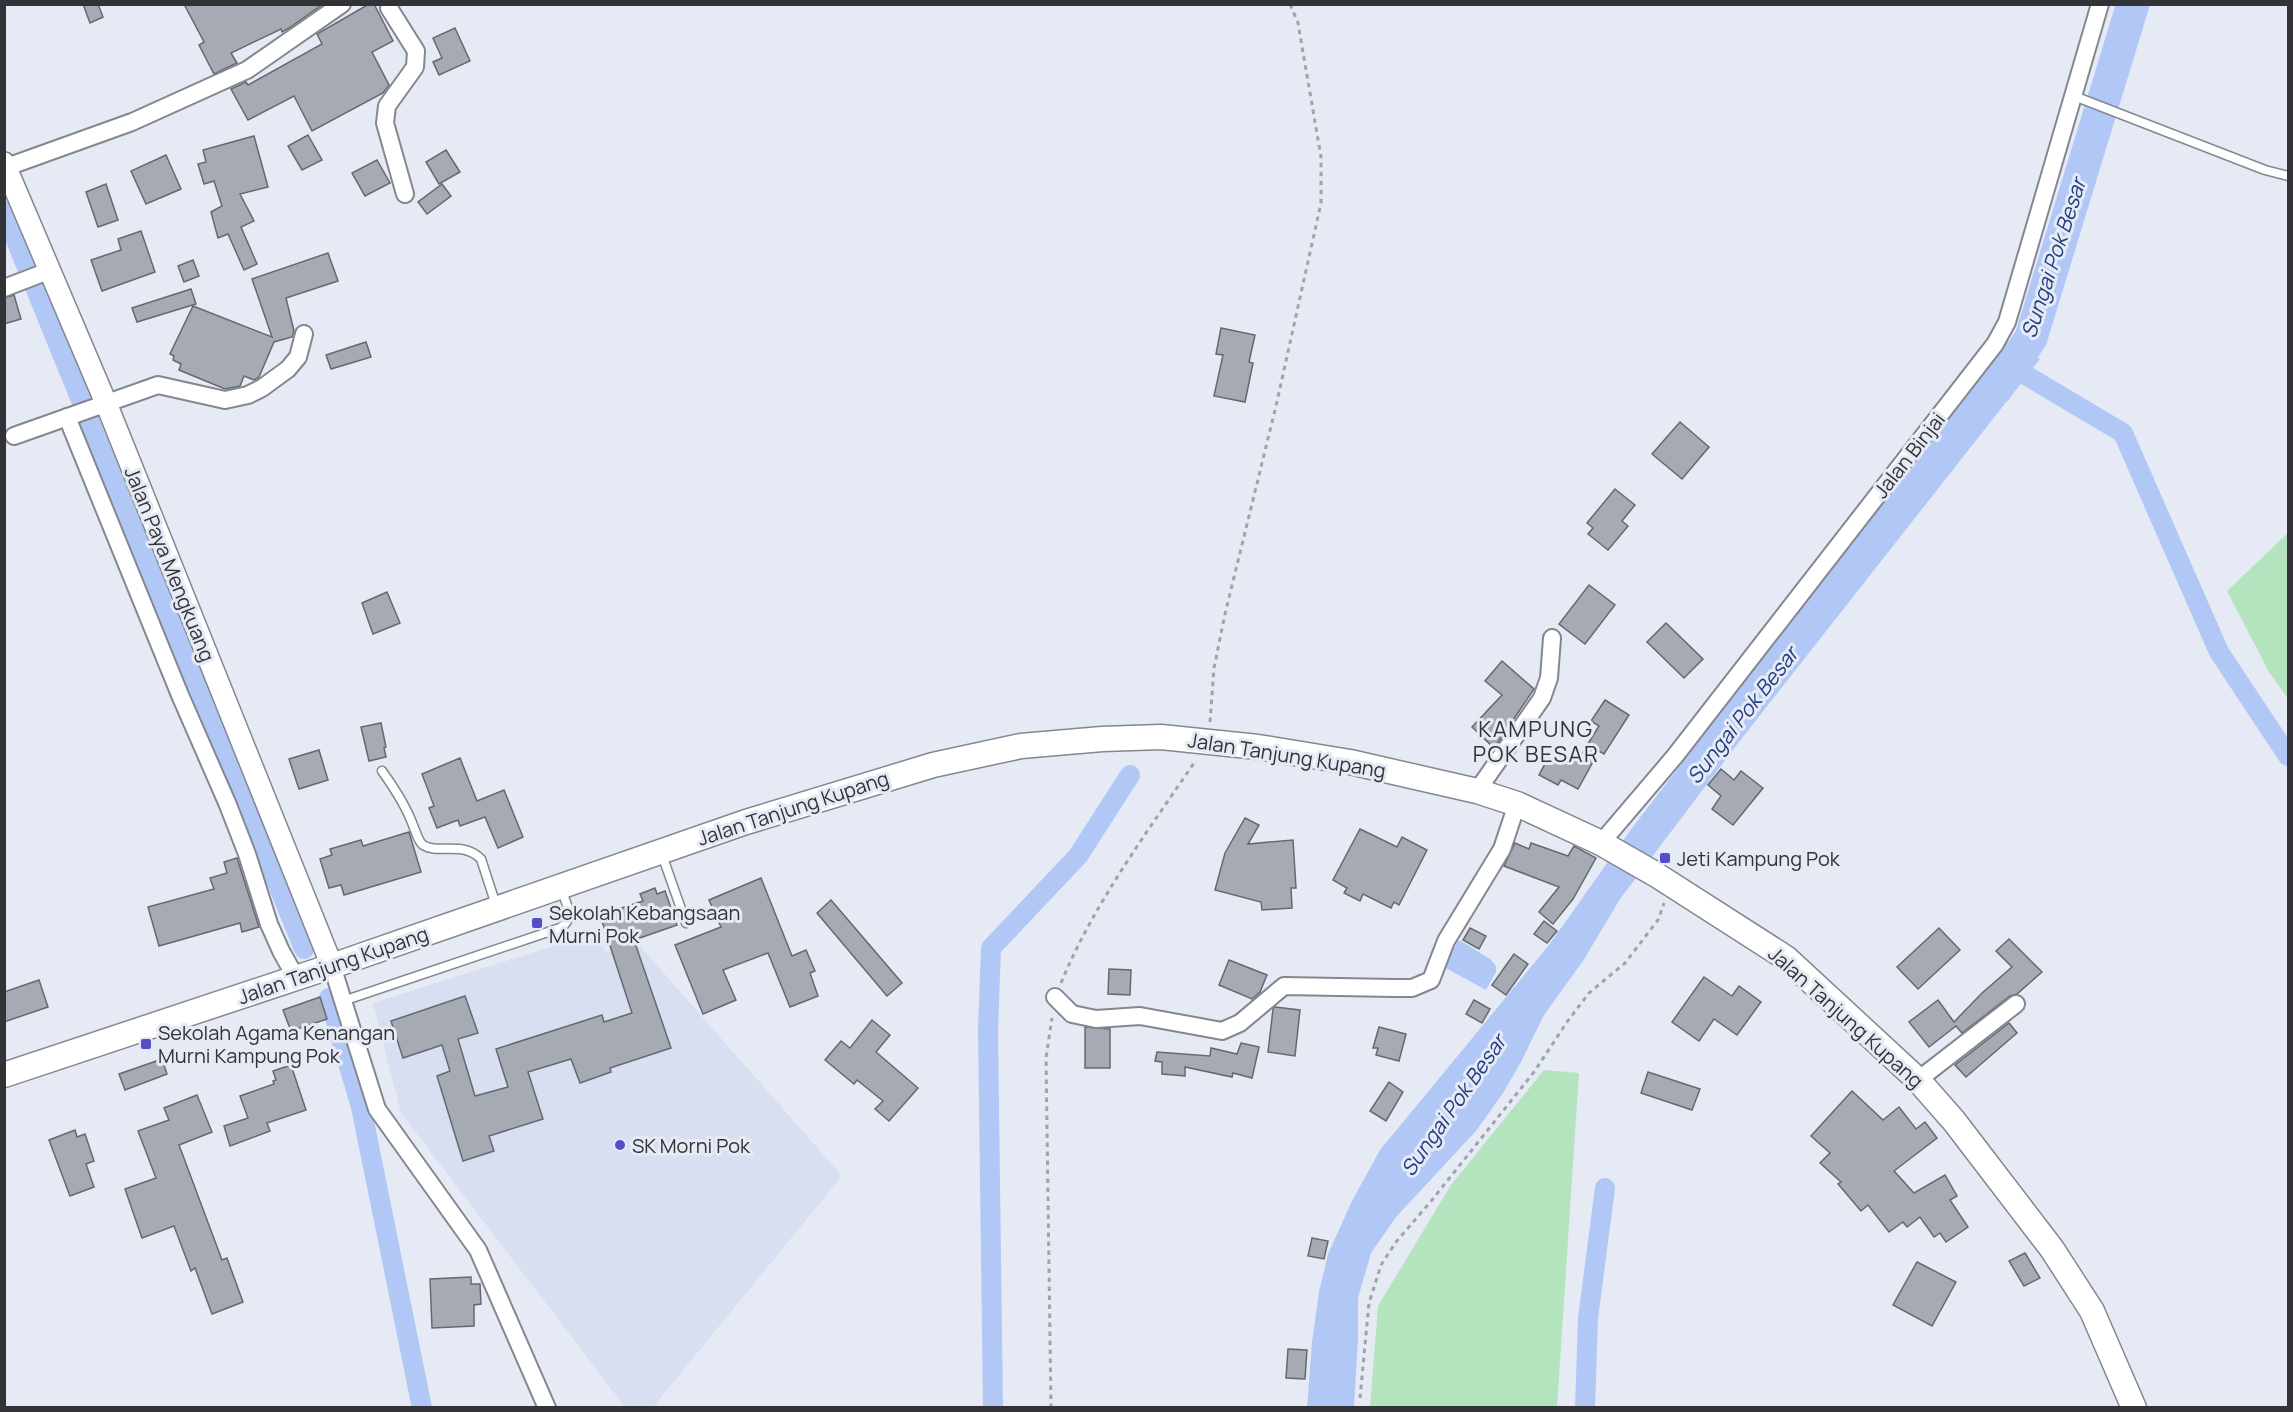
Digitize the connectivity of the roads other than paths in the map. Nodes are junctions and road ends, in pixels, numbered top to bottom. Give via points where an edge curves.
1 (342, 4) edge
2 (390, 4) edge
3 (2100, 4) edge
4 (2080, 99) junction
5 (5, 166) edge
6 (2289, 176) edge
7 (405, 194) dead end
8 (51, 270) junction
9 (11, 286) edge
10 (304, 334) dead end
11 (103, 404) junction
12 (71, 415) junction
13 (14, 436) dead end
14 (1552, 638) dead end
15 (382, 771) dead end
16 (1477, 791) junction
17 (1517, 804) junction
18 (1601, 843) junction
19 (661, 852) junction
20 (560, 886) junction
21 (497, 908) junction
22 (686, 923) dead end
23 (332, 966) junction
24 (296, 978) junction
25 (1055, 997) road end
26 (343, 1001) junction
27 (2016, 1004) dead end
28 (4, 1075) edge
29 (1918, 1080) junction
30 (547, 1407) edge
31 (2134, 1407) edge

1 - 5 street via 247,70 132,122
2 - 7 street via 416,51 415,67 387,106 385,123
3 - 4 street, Jalan Binjai
4 - 6 lane
4 - 18 street, Jalan Binjai via 2007,322 1995,344 1675,756
5 - 8 street, Jalan Paya Mengkuang
8 - 9 street
8 - 11 street, Jalan Paya Mengkuang
10 - 11 street via 298,357 288,369 248,395 225,400 158,385
11 - 12 street
11 - 23 street, Jalan Paya Mengkuang
12 - 13 street
12 - 24 street via 180,695 232,814 269,924
14 - 16 street via 1549,678 1542,698
15 - 21 lane via 399,794 423,845 466,850 481,859
16 - 17 main road, Jalan Tanjung Kupang
16 - 19 main road, Jalan Tanjung Kupang via 1350,762 1209,741 1161,737 1021,746 853,788
17 - 18 main road, Jalan Tanjung Kupang
17 - 25 street via 1498,855 1446,941 1431,980 1423,985 1284,986 1240,1023 1222,1031 1140,1016 1096,1019 1072,1014
18 - 29 main road, Jalan Tanjung Kupang via 1786,958
19 - 20 main road, Jalan Tanjung Kupang
19 - 22 lane
20 - 21 main road, Jalan Tanjung Kupang
20 - 26 lane via 569,916 560,928
21 - 23 main road, Jalan Tanjung Kupang
23 - 24 main road, Jalan Tanjung Kupang
23 - 26 street
24 - 28 main road, Jalan Tanjung Kupang
26 - 30 street via 377,1109 478,1250
27 - 29 street
29 - 31 main road, Jalan Tanjung Kupang via 2052,1249 2092,1311

